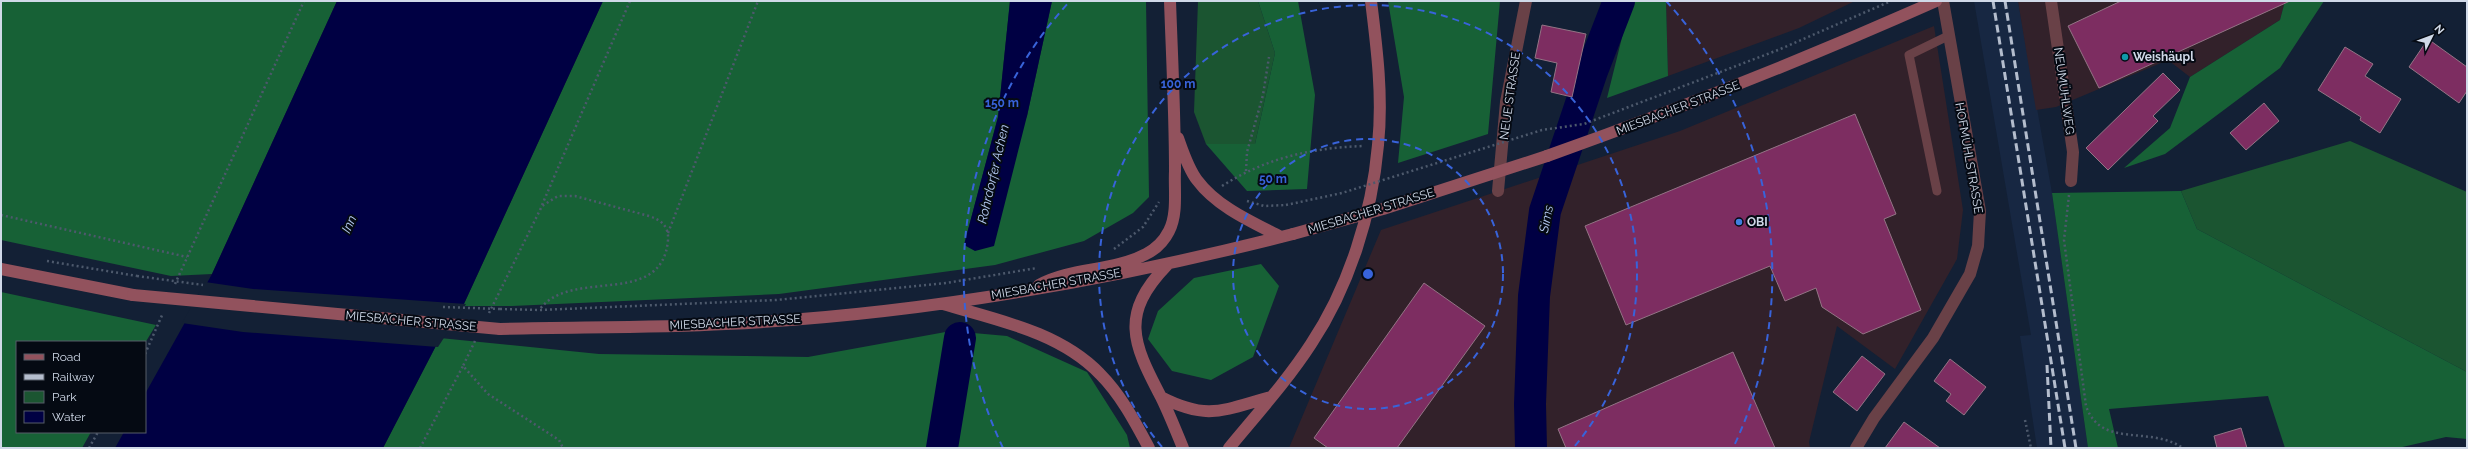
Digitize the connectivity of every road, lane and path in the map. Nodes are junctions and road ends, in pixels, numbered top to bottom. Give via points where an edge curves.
1 (304, 1) edge
2 (630, 1) edge
3 (758, 1) edge
4 (1170, 1) edge
5 (1371, 1) edge
6 (1526, 1) edge
7 (1891, 1) edge
8 (1936, 1) edge
9 (1943, 1) edge
10 (2051, 1) edge
11 (1948, 36) junction
12 (1269, 57) dead end
13 (1175, 129) junction
14 (1378, 145) junction
15 (1246, 171) junction
16 (2071, 182) joint
17 (1220, 187) dead end
18 (1498, 191) dead end
19 (1937, 191) dead end
20 (1161, 200) dead end
21 (1286, 205) dead end
22 (542, 206) junction
23 (1, 215) edge
24 (668, 233) junction
25 (1281, 237) junction
26 (1107, 252) dead end
27 (186, 257) junction
28 (43, 260) dead end
29 (1167, 264) junction
30 (1040, 267) dead end
31 (1, 269) edge
32 (181, 270) dead end
33 (137, 276) dead end
34 (1031, 290) junction
35 (940, 303) junction
36 (500, 309) dead end
37 (540, 310) junction
38 (487, 317) dead end
39 (159, 321) dead end
40 (476, 338) dead end
41 (146, 352) edge
42 (463, 366) junction
43 (1161, 397) junction
44 (1271, 397) junction
45 (2025, 420) dead end
46 (97, 433) edge
47 (89, 448) edge
48 (420, 448) edge
49 (563, 448) edge
50 (1149, 448) edge
51 (1183, 448) edge
52 (1229, 448) edge
53 (1856, 448) edge
54 (2031, 448) edge
55 (2182, 448) edge

1 - 27 path via 193,248
2 - 22 path
3 - 24 path
4 - 13 main road
5 - 14 main road via 1377,52
6 - 18 street, NEUE STRASSE via 1506,102
7 - 21 path, bridge via 1778,50 1584,124 1542,130 1342,193
8 - 25 main road, MIESBACHER STRASSE, bridge via 1678,109 1540,158 1383,209
9 - 11 street, HOFMÜHLSTRASSE
10 - 16 street, NEUMÜHLWEG via 2073,152
11 - 19 lane via 1909,55
11 - 53 street, HOFMÜHLSTRASSE via 1980,211 1978,246 1970,274 1933,338 1874,418
12 - 15 path via 1263,95 1247,152
13 - 25 main road via 1188,166 1206,190 1221,203
13 - 34 main road via 1173,220 1160,245 1146,254 1116,265 1055,276
14 - 15 path via 1310,150 1291,154
14 - 44 main road via 1372,188 1361,233 1333,305 1311,344
15 - 17 path
16 - 55 path via 2064,240 2086,406 2090,419 2105,434 2165,440
20 - 26 path via 1143,227
22 - 24 path via 558,196 575,196 660,220
22 - 38 path
23 - 27 path
24 - 37 path via 664,254 659,264 647,276 628,284 566,291 550,298
25 - 29 main road, MIESBACHER STRASSE
27 - 32 path
28 - 33 path
29 - 34 main road, MIESBACHER STRASSE
29 - 43 main road via 1143,294 1135,331 1137,345 1150,380
30 - 37 path via 946,283 776,300
31 - 35 main road, MIESBACHER STRASSE, bridge via 133,295 500,328 725,324 839,316
34 - 35 main road, MIESBACHER STRASSE
35 - 50 main road via 1018,326 1052,340 1079,356 1100,373 1118,395
36 - 37 path
39 - 41 path
40 - 42 path
42 - 48 path
42 - 49 path via 488,394 559,440
43 - 44 main road via 1195,411 1213,413
43 - 51 main road
44 - 52 main road
45 - 54 path
46 - 47 path

